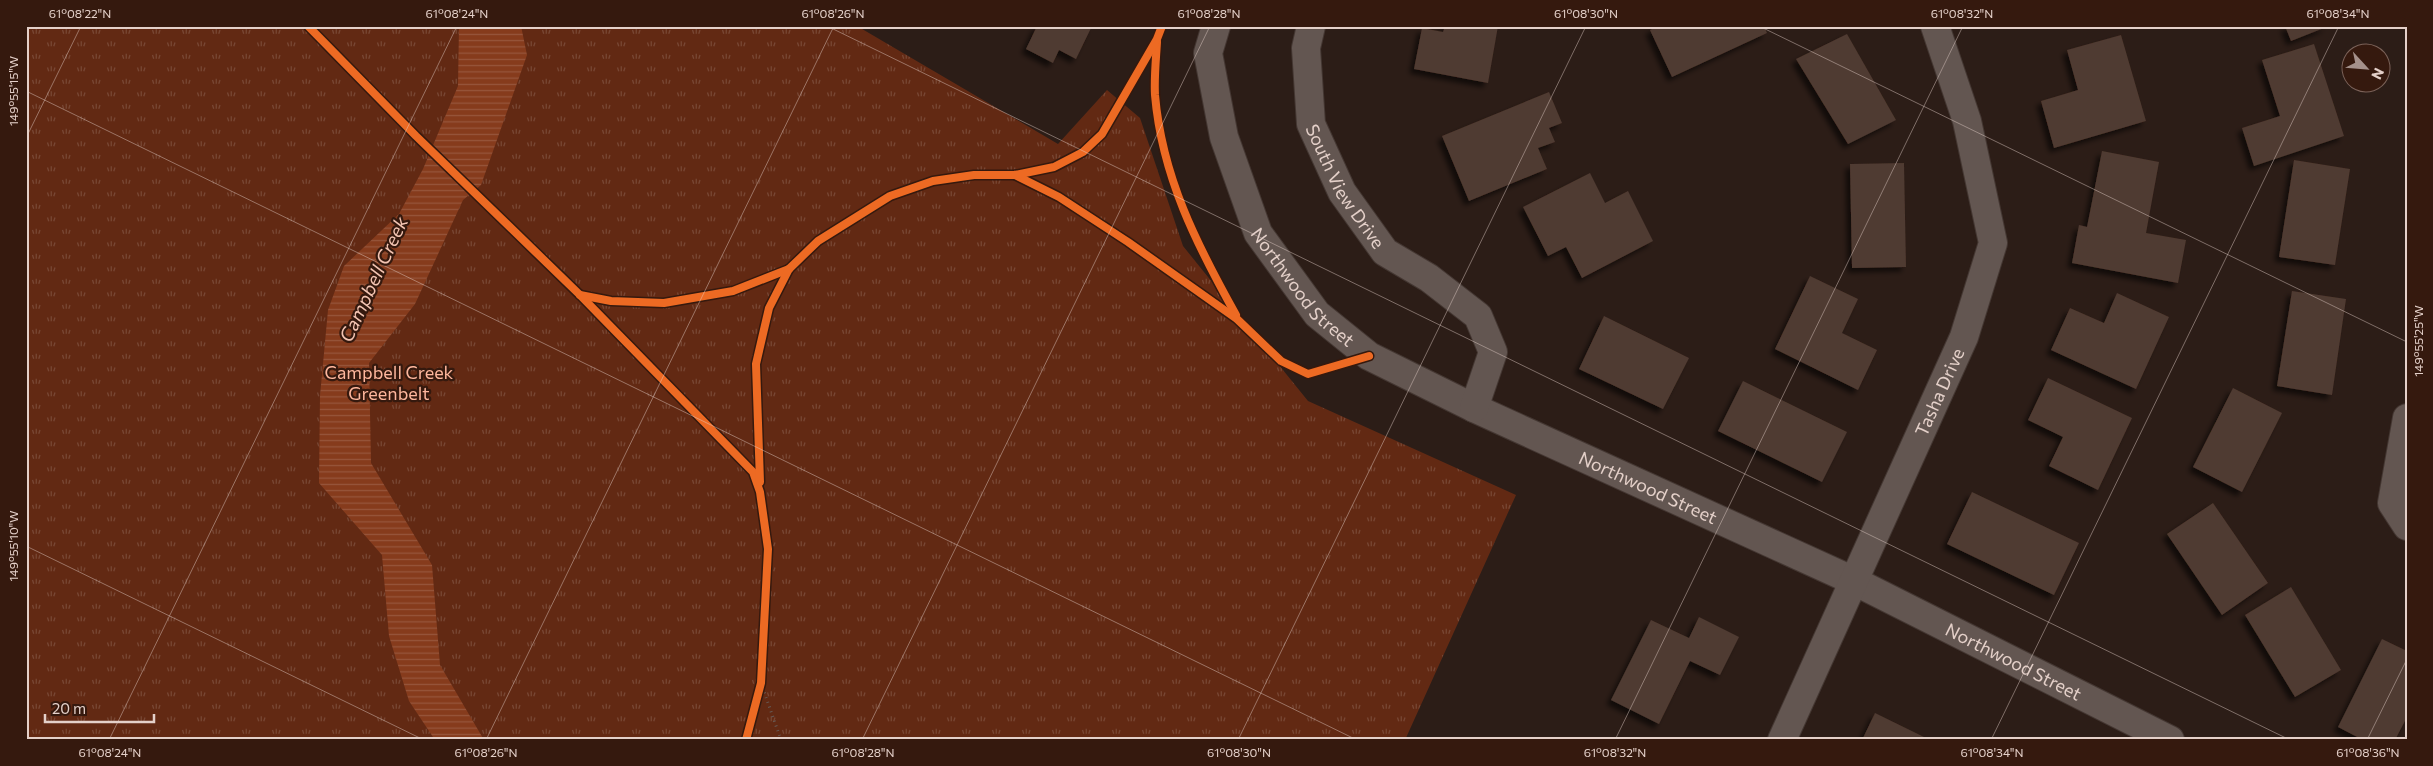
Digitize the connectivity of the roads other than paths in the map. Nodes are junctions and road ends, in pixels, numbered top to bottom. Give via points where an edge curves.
1 (1216, 26) edge
2 (1311, 26) edge
3 (1935, 26) edge
4 (1474, 408) junction
5 (2407, 418) edge
6 (2407, 526) edge
7 (1854, 581) junction
8 (1782, 740) edge
9 (2170, 740) edge

1 - 4 street, Northwood Street via 1208,53 1224,136 1258,233 1317,314 1369,356
2 - 4 street, South View Drive via 1306,48 1311,124 1342,192 1385,252 1428,278 1478,316 1493,352
3 - 7 street, Tasha Drive via 1967,121 1993,243 1964,337
4 - 7 street, Northwood Street
5 - 6 street via 2392,503
7 - 8 street, Tasha Drive
7 - 9 street, Northwood Street

